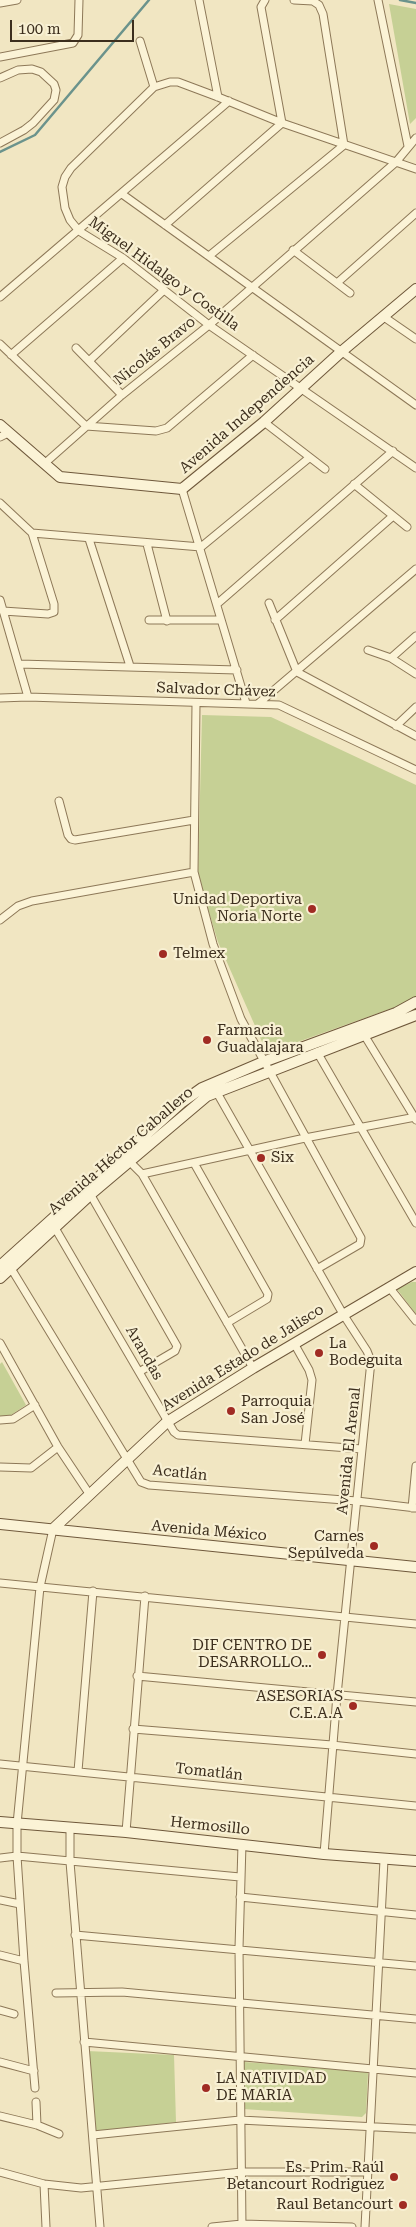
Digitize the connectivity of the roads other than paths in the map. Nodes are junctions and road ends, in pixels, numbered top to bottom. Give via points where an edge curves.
1 (17, 0) edge
2 (79, 0) edge
3 (199, 0) edge
4 (265, 0) edge
5 (294, 0) edge
6 (378, 0) edge
7 (0, 3) edge
8 (140, 41) dead end
9 (0, 56) edge
10 (0, 78) edge
11 (154, 87) junction
12 (218, 97) junction
13 (229, 101) junction
14 (282, 123) junction
15 (416, 138) edge
16 (0, 143) edge
17 (344, 145) junction
18 (408, 146) junction
19 (396, 162) junction
20 (416, 169) edge
21 (122, 194) junction
22 (416, 213) edge
23 (165, 225) junction
24 (79, 230) junction
25 (293, 250) junction
26 (208, 256) junction
27 (123, 258) junction
28 (337, 282) junction
29 (252, 287) junction
30 (416, 289) edge
31 (164, 290) junction
32 (350, 293) dead end
33 (0, 297) edge
34 (384, 317) junction
35 (209, 325) junction
36 (416, 339) edge
37 (0, 344) edge
38 (76, 348) dead end
39 (341, 352) junction
40 (11, 355) junction
41 (253, 355) junction
42 (89, 361) junction
43 (301, 388) junction
44 (122, 395) junction
45 (416, 405) edge
46 (264, 422) junction
47 (0, 425) edge
48 (86, 426) junction
49 (4, 435) edge
50 (393, 451) junction
51 (309, 458) junction
52 (44, 464) junction
53 (416, 468) edge
54 (324, 469) dead end
55 (354, 484) junction
56 (182, 488) junction
57 (0, 504) edge
58 (393, 516) junction
59 (407, 527) dead end
60 (32, 533) junction
61 (89, 539) junction
62 (147, 544) junction
63 (200, 547) junction
64 (416, 569) edge
65 (0, 600) edge
66 (269, 603) dead end
67 (216, 604) junction
68 (3, 611) junction
69 (149, 620) dead end
70 (222, 620) junction
71 (275, 620) junction
72 (167, 621) junction
73 (416, 636) edge
74 (368, 650) dead end
75 (391, 658) junction
76 (19, 664) junction
77 (130, 666) junction
78 (237, 670) junction
79 (297, 672) junction
80 (416, 674) edge
81 (28, 697) junction
82 (0, 698) edge
83 (246, 703) junction
84 (259, 703) junction
85 (196, 704) junction
86 (416, 707) edge
87 (396, 726) junction
88 (416, 736) edge
89 (416, 770) edge
90 (59, 801) dead end
91 (194, 820) junction
92 (194, 872) junction
93 (0, 920) edge
94 (416, 1002) edge
95 (415, 1017) edge
96 (363, 1031) junction
97 (317, 1052) junction
98 (263, 1062) junction
99 (269, 1072) junction
100 (208, 1092) junction
101 (415, 1118) edge
102 (360, 1127) junction
103 (305, 1138) junction
104 (249, 1151) junction
105 (126, 1158) junction
106 (194, 1163) junction
107 (142, 1174) junction
108 (88, 1191) junction
109 (413, 1211) edge
110 (416, 1223) edge
111 (55, 1228) junction
112 (5, 1265) edge
113 (317, 1268) junction
114 (413, 1276) edge
115 (0, 1278) edge
116 (390, 1287) junction
117 (344, 1314) junction
118 (416, 1321) edge
119 (227, 1323) junction
120 (0, 1343) edge
121 (295, 1345) junction
122 (2, 1352) edge
123 (253, 1368) junction
124 (139, 1372) junction
125 (35, 1405) junction
126 (0, 1420) edge
127 (167, 1422) junction
128 (306, 1444) junction
129 (58, 1447) junction
130 (362, 1449) junction
131 (128, 1459) junction
132 (416, 1466) edge
133 (0, 1467) edge
134 (90, 1495) junction
135 (357, 1501) junction
136 (414, 1508) edge
137 (0, 1524) edge
138 (53, 1529) junction
139 (352, 1560) junction
140 (416, 1567) edge
141 (0, 1583) edge
142 (40, 1587) junction
143 (93, 1592) junction
144 (145, 1596) junction
145 (345, 1617) junction
146 (416, 1624) edge
147 (137, 1676) junction
148 (337, 1695) junction
149 (416, 1702) edge
150 (133, 1729) junction
151 (332, 1745) junction
152 (416, 1754) edge
153 (0, 1764) edge
154 (23, 1766) junction
155 (78, 1771) junction
156 (129, 1778) junction
157 (329, 1797) junction
158 (416, 1806) edge
159 (0, 1822) edge
160 (18, 1824) junction
161 (70, 1828) junction
162 (126, 1832) junction
163 (242, 1844) junction
164 (324, 1854) junction
165 (17, 1856) junction
166 (0, 1858) edge
167 (384, 1860) junction
168 (416, 1861) edge
169 (70, 1862) junction
170 (240, 1877) junction
171 (240, 1897) junction
172 (0, 1900) edge
173 (20, 1904) junction
174 (382, 1912) junction
175 (416, 1915) edge
176 (75, 1935) junction
177 (239, 1948) junction
178 (0, 1955) edge
179 (24, 1961) junction
180 (378, 1962) junction
181 (416, 1966) edge
182 (80, 1991) junction
183 (56, 1993) dead end
184 (240, 2003) junction
185 (0, 2010) edge
186 (14, 2014) dead end
187 (377, 2016) junction
188 (416, 2019) edge
189 (84, 2042) junction
190 (239, 2056) junction
191 (0, 2062) edge
192 (373, 2068) junction
193 (34, 2071) junction
194 (416, 2073) edge
195 (35, 2088) dead end
196 (36, 2102) dead end
197 (0, 2116) edge
198 (240, 2120) junction
199 (37, 2125) junction
200 (371, 2125) junction
201 (416, 2128) edge
202 (59, 2134) dead end
203 (93, 2135) junction
204 (0, 2172) edge
205 (242, 2172) junction
206 (368, 2172) junction
207 (44, 2184) junction
208 (97, 2185) junction
209 (242, 2226) edge
210 (46, 2227) edge
211 (100, 2227) edge
212 (212, 2227) edge
213 (352, 2227) edge
214 (365, 2227) edge

1 - 7 street
2 - 9 street via 78,35 73,43
3 - 12 street
4 - 14 street via 262,7
5 - 17 street via 313,1 323,14
6 - 18 street
8 - 11 street
10 - 16 street via 18,70 32,69 41,72 54,84 56,95 24,130
11 - 12 street via 178,82
11 - 24 street, Miguel Hidalgo y Costilla via 65,177 62,197 70,220
12 - 13 street
13 - 14 street
13 - 21 street
14 - 17 street
14 - 23 street
15 - 18 street, Nicolás Bravo
17 - 19 street
17 - 26 street
18 - 19 street, Nicolás Bravo
19 - 20 street
19 - 25 street, Nicolás Bravo
21 - 23 street
21 - 24 street
22 - 28 street
23 - 26 street
24 - 27 street, Miguel Hidalgo y Costilla
24 - 33 street
25 - 28 street
25 - 29 street, Nicolás Bravo
26 - 29 street
27 - 31 street, Miguel Hidalgo y Costilla
27 - 40 street
28 - 32 street
29 - 35 street, Nicolás Bravo
29 - 39 street
30 - 34 street, Avenida Independencia
31 - 35 street, Miguel Hidalgo y Costilla
31 - 42 street
34 - 36 street
34 - 39 street, Avenida Independencia
35 - 41 street, Miguel Hidalgo y Costilla
35 - 44 street, Nicolás Bravo
37 - 40 street
38 - 42 street
39 - 43 street, Avenida Independencia
39 - 45 street
40 - 48 street
41 - 43 street, Miguel Hidalgo y Costilla
41 - 48 street via 162,430
42 - 44 street
43 - 46 street, Avenida Independencia
43 - 50 street, Miguel Hidalgo y Costilla
44 - 48 street, Nicolás Bravo
46 - 51 street
46 - 56 street, Avenida Independencia
47 - 49 street, Avenida Independencia
48 - 52 street, Nicolás Bravo
49 - 52 street, Avenida Independencia
50 - 53 street, Miguel Hidalgo y Costilla
50 - 55 street
51 - 54 street
51 - 63 street
52 - 56 street, Avenida Independencia via 64,478
55 - 58 street
55 - 67 street
56 - 63 street
57 - 60 street
58 - 59 street
58 - 71 street
60 - 61 street
60 - 68 street via 54,612
61 - 62 street
61 - 77 street
62 - 63 street
62 - 72 street
63 - 67 street
64 - 79 street
65 - 68 street
66 - 71 street
67 - 70 street
68 - 76 street
69 - 72 street
70 - 72 street
70 - 78 street
71 - 79 street
73 - 75 street
74 - 75 street
75 - 80 street
76 - 77 street
76 - 81 street
77 - 78 street
78 - 83 street
79 - 84 street
79 - 87 street
81 - 82 street, Salvador Chávez
81 - 85 street, Salvador Chávez
83 - 84 street, Salvador Chávez
83 - 85 street, Salvador Chávez
84 - 89 street, Salvador Chávez via 291,710
85 - 91 street
86 - 87 street
87 - 88 street
90 - 91 street via 68,835 75,840
91 - 92 street
92 - 93 street via 32,901 18,906
92 - 98 street via 213,944 241,1019
94 - 96 street, Avenida Héctor Caballero
95 - 96 street, Avenida Héctor Caballero
96 - 97 street, Avenida Héctor Caballero
96 - 98 street, Avenida Héctor Caballero
96 - 101 street
97 - 99 street, Avenida Héctor Caballero
97 - 102 street
98 - 99 street
98 - 100 street, Avenida Héctor Caballero
99 - 100 street, Avenida Héctor Caballero
99 - 103 street
100 - 104 street, Avenida El Arenal
100 - 105 street, Avenida Héctor Caballero
101 - 102 street
102 - 103 street
102 - 109 street
103 - 104 street
103 - 113 street via 361,1241
104 - 106 street
104 - 113 street, Avenida El Arenal
105 - 107 street
105 - 108 street, Avenida Héctor Caballero
106 - 107 street
106 - 119 street via 268,1294 267,1299
107 - 119 street
108 - 111 street, Avenida Héctor Caballero
108 - 112 street, Avenida Héctor Caballero
108 - 124 street via 177,1346 175,1351
109 - 110 street
111 - 112 street, Avenida Héctor Caballero
111 - 124 street, Arandas
112 - 115 street, Avenida Héctor Caballero
112 - 131 street, Acatlán
113 - 117 street, Avenida El Arenal
114 - 116 street, Avenida Estado de Jalisco
116 - 117 street, Avenida Estado de Jalisco
116 - 118 street
117 - 121 street, Avenida Estado de Jalisco
117 - 130 street, Avenida El Arenal via 371,1361
119 - 123 street
120 - 122 street
121 - 123 street, Avenida Estado de Jalisco
121 - 128 street via 312,1380
122 - 125 street
123 - 127 street, Avenida Estado de Jalisco
124 - 127 street, Arandas
125 - 126 street via 13,1419
125 - 129 street
127 - 128 street, Arandas via 178,1435
127 - 131 street, Avenida Estado de Jalisco
128 - 130 street, Arandas
129 - 133 street via 31,1468
129 - 134 street
130 - 135 street, Avenida El Arenal
131 - 134 street, Avenida Estado de Jalisco
131 - 135 street, Acatlán via 139,1480 150,1485
132 - 136 street
134 - 138 street, Avenida Estado de Jalisco
135 - 136 street, Acatlán
135 - 139 street, Avenida El Arenal
137 - 138 street, Avenida México
138 - 139 street, Avenida México
138 - 142 street
139 - 140 street, Avenida México
139 - 145 street, Avenida El Arenal
141 - 142 street
142 - 143 street
142 - 154 street
143 - 144 street
143 - 155 street
144 - 145 street
144 - 147 street
145 - 146 street
145 - 148 street, Avenida El Arenal
147 - 148 street
147 - 150 street
148 - 149 street
148 - 151 street, Avenida El Arenal
150 - 151 street
150 - 156 street
151 - 152 street
151 - 157 street, Avenida El Arenal
153 - 154 street, Tomatlán
154 - 155 street, Tomatlán
154 - 160 street
155 - 156 street, Tomatlán
156 - 157 street, Tomatlán
156 - 162 street
157 - 158 street, Tomatlán
157 - 164 street, Avenida El Arenal
159 - 160 street, Hermosillo
160 - 161 street, Hermosillo
160 - 165 street
161 - 162 street, Hermosillo
161 - 169 street
162 - 163 street, Hermosillo
163 - 164 street, Hermosillo
163 - 170 street
164 - 167 street, Hermosillo
165 - 166 street
165 - 169 street
165 - 173 street
167 - 168 street, Hermosillo
167 - 174 street
169 - 170 street
169 - 176 street
170 - 171 street
171 - 174 street
171 - 177 street
172 - 173 street
173 - 179 street
174 - 175 street
174 - 180 street
176 - 177 street
176 - 182 street
177 - 180 street
177 - 184 street
178 - 179 street
179 - 193 street
180 - 181 street
180 - 187 street
182 - 183 street
182 - 184 street
182 - 189 street
184 - 187 street
184 - 190 street
185 - 186 street
187 - 188 street
187 - 192 street
189 - 190 street
189 - 203 street
190 - 192 street
190 - 198 street
191 - 193 street
192 - 194 street
192 - 200 street
193 - 195 street
196 - 199 street
197 - 199 street
198 - 200 street
198 - 203 street
198 - 205 street
199 - 202 street
200 - 201 street
200 - 206 street
203 - 208 street
204 - 207 street
205 - 206 street
205 - 208 street
205 - 209 street
206 - 214 street
207 - 208 street via 81,2188
207 - 210 street
208 - 211 street
209 - 212 street
209 - 213 street

